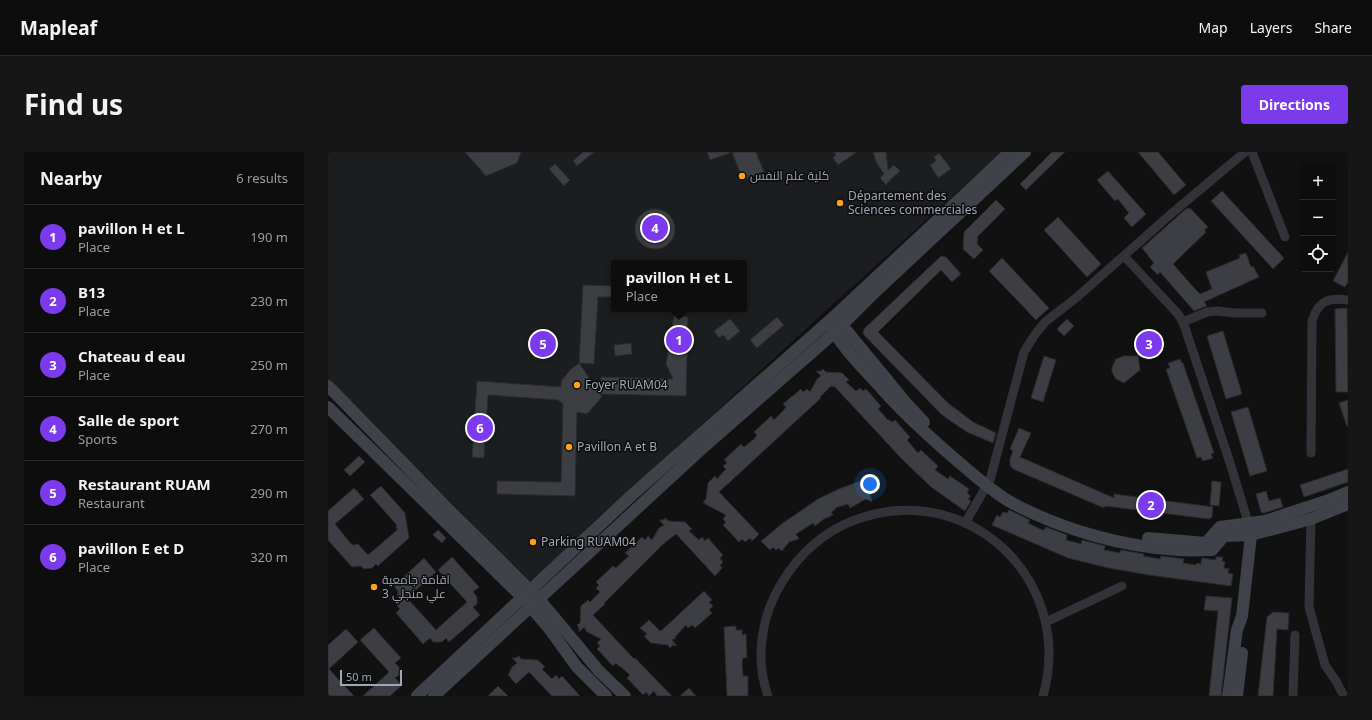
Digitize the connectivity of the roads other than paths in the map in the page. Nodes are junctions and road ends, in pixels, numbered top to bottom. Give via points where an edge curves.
1 (1010, 152) edge
2 (1025, 152) edge
3 (1244, 152) edge
4 (1252, 152) edge
5 (1285, 237) dead end
6 (1124, 256) junction
7 (1348, 300) edge
8 (1262, 313) dead end
9 (829, 320) junction
10 (1183, 322) junction
11 (838, 329) junction
12 (328, 386) edge
13 (328, 407) edge
14 (1311, 453) dead end
15 (989, 483) junction
16 (1348, 492) edge
17 (1348, 504) edge
18 (1311, 519) junction
19 (1248, 522) junction
20 (965, 523) junction
21 (1251, 535) junction
22 (1122, 586) dead end
23 (526, 593) junction
24 (535, 603) junction
25 (1242, 616) junction
26 (1046, 622) junction
27 (1295, 635) dead end
28 (434, 693) edge
29 (417, 696) edge
30 (606, 696) edge
31 (625, 696) edge
32 (768, 696) edge
33 (1043, 696) edge
34 (1228, 696) edge
35 (1238, 696) edge
36 (1292, 696) edge
37 (1344, 696) edge

1 - 9 main road
2 - 11 main road
3 - 6 street
4 - 5 street
6 - 10 street
6 - 15 street via 1045,322 1024,352
7 - 14 street via 1328,300 1320,304 1312,321
8 - 10 street via 1208,312
9 - 11 main road
9 - 23 main road
10 - 19 street
11 - 15 main road via 929,427
11 - 24 main road via 697,453
12 - 23 main road
13 - 23 main road
15 - 19 main road via 1030,504 1080,524 1114,534 1206,543 1220,527
15 - 20 street
15 - 21 main road via 1013,504 1086,534 1113,541 1179,550 1212,550 1224,536
16 - 19 main road via 1265,521
17 - 18 main road
18 - 21 main road
18 - 37 street via 1309,607 1325,665
19 - 21 main road
20 - 26 street via 997,543 1015,561 1033,586
20 - 32 street via 947,516 915,510 871,515 847,524 819,540 805,552 781,582 762,633 761,656
21 - 25 main road
22 - 26 street
23 - 24 main road
23 - 28 main road
24 - 28 main road
24 - 30 main road via 577,667
24 - 31 main road
25 - 34 main road via 1237,630
25 - 35 main road via 1245,630
26 - 33 street via 1050,662
27 - 36 street
28 - 29 main road

